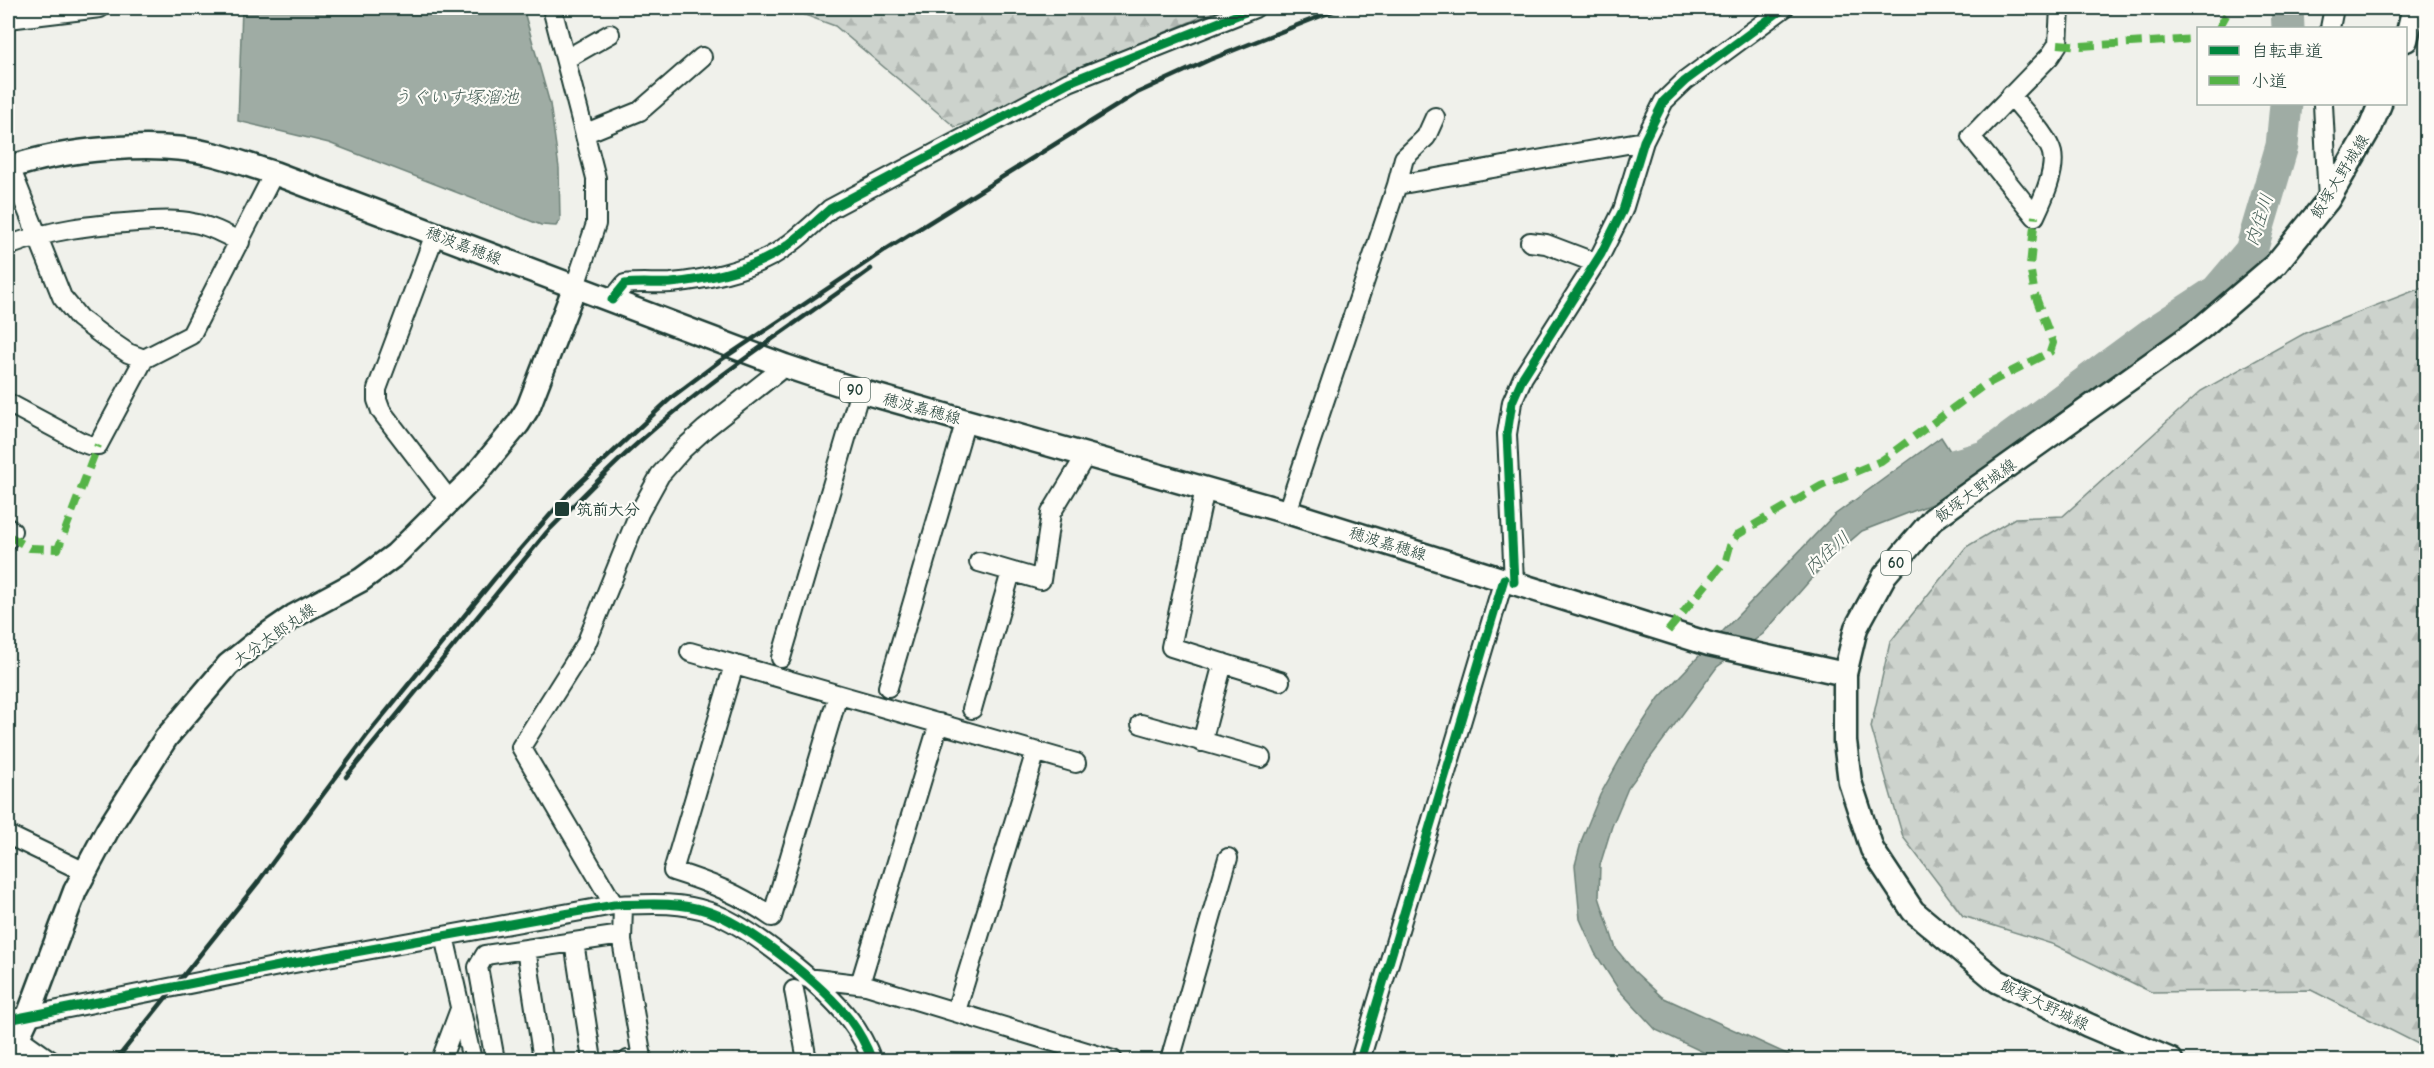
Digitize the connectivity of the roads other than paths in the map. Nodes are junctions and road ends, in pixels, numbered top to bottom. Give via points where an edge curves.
1 (100, 8) edge
2 (552, 8) edge
3 (1255, 8) edge
4 (1784, 8) edge
5 (2060, 8) edge
6 (2334, 8) edge
7 (2414, 8) edge
8 (8, 19) edge
9 (2330, 27) edge
10 (610, 34) dead end
11 (2407, 36) edge
12 (702, 57) dead end
13 (566, 59) junction
14 (2011, 96) junction
15 (2323, 105) edge
16 (2380, 105) edge
17 (1435, 117) dead end
18 (586, 133) junction
19 (1644, 141) junction
20 (9, 167) edge
21 (274, 173) junction
22 (1397, 185) junction
23 (2328, 200) junction
24 (435, 234) junction
25 (38, 235) junction
26 (240, 242) junction
27 (1530, 242) dead end
28 (8, 246) edge
29 (1596, 263) junction
30 (575, 286) junction
31 (612, 300) junction
32 (144, 359) junction
33 (785, 366) junction
34 (860, 391) junction
35 (8, 403) edge
36 (966, 420) junction
37 (1086, 455) junction
38 (1204, 489) junction
39 (450, 501) junction
40 (1287, 512) junction
41 (8, 528) edge
42 (8, 539) edge
43 (979, 562) dead end
44 (1011, 572) junction
45 (1509, 580) junction
46 (690, 652) dead end
47 (781, 658) dead end
48 (1223, 663) junction
49 (734, 665) junction
50 (1845, 674) junction
51 (1280, 681) dead end
52 (888, 687) dead end
53 (838, 694) junction
54 (972, 709) dead end
55 (939, 723) junction
56 (1141, 724) dead end
57 (1202, 742) junction
58 (1036, 751) junction
59 (1261, 758) dead end
60 (1076, 763) dead end
61 (8, 835) edge
62 (1228, 858) dead end
63 (85, 872) junction
64 (618, 905) junction
65 (622, 935) junction
66 (444, 936) junction
67 (574, 942) junction
68 (526, 949) junction
69 (807, 978) junction
70 (860, 984) junction
71 (794, 990) dead end
72 (460, 1009) junction
73 (956, 1011) junction
74 (18, 1024) edge
75 (8, 1059) edge
76 (50, 1060) edge
77 (441, 1060) edge
78 (472, 1060) edge
79 (495, 1060) edge
80 (543, 1060) edge
81 (592, 1060) edge
82 (637, 1060) edge
83 (807, 1060) edge
84 (872, 1060) edge
85 (1113, 1060) edge
86 (1170, 1060) edge
87 (1360, 1060) edge
88 (2171, 1060) edge

1 - 8 street
2 - 13 street
3 - 31 street via 1069,82 830,209 801,236 772,255 703,277 625,284
4 - 19 street via 1671,94
5 - 14 street via 2058,44
6 - 9 street
7 - 11 main road
10 - 13 street
12 - 18 street via 640,111
13 - 18 street
14 - 14 street via 1971,137 2035,216 2048,188 2052,153
15 - 23 street
16 - 23 main road, 飯塚大野城線 / 60
17 - 22 street via 1426,137 1404,158
18 - 30 street via 597,178 596,224
19 - 22 street
19 - 29 street via 1623,210
20 - 21 main road, 穂波嘉穂線 / 90 via 74,153 143,147 212,153
20 - 25 street
21 - 24 main road, 穂波嘉穂線 / 90
21 - 26 street
22 - 40 street
23 - 50 main road, 飯塚大野城線 / 60 via 2276,264 2200,328 1933,519 1885,575 1856,628
24 - 30 main road, 穂波嘉穂線 / 90
24 - 39 street via 377,389 377,400 381,411
25 - 26 street via 97,225 176,221 213,228
25 - 28 street
25 - 32 street via 62,297 79,318 128,353
26 - 32 street via 191,335
27 - 29 street
29 - 45 street via 1523,377 1512,402 1507,434
30 - 31 main road, 穂波嘉穂線 / 90
30 - 39 main road, 大分太郎丸線 via 528,408 511,433
31 - 33 main road, 穂波嘉穂線 / 90
32 - 35 street via 98,445 81,442
33 - 34 main road, 穂波嘉穂線 / 90
33 - 64 street via 705,429 660,475 639,513 586,644 521,747
34 - 36 main road, 穂波嘉穂線 / 90
34 - 47 street
36 - 37 main road, 穂波嘉穂線 / 90
36 - 52 street
37 - 38 main road, 穂波嘉穂線 / 90
37 - 44 street via 1051,513 1041,580
38 - 40 main road, 穂波嘉穂線 / 90
38 - 48 street via 1171,647
39 - 63 main road, 大分太郎丸線 via 387,561 361,580 294,616 228,665 166,738
40 - 45 main road, 穂波嘉穂線 / 90
41 - 42 street via 12,531
43 - 44 street
44 - 54 street
45 - 50 main road, 穂波嘉穂線 / 90 via 1709,644
45 - 87 street
46 - 49 street
48 - 51 street
48 - 57 street
49 - 53 street
49 - 53 street via 674,871 743,897 772,917
50 - 88 main road, 飯塚大野城線 / 60 via 1845,741 1850,782 1872,849 1913,911 1997,981
53 - 55 street
55 - 58 street
55 - 70 street
56 - 57 street
57 - 59 street
58 - 60 street
58 - 73 street
61 - 63 street
62 - 86 street
63 - 74 main road, 大分太郎丸線
64 - 65 street
64 - 66 street
64 - 69 street via 661,903 709,911 746,930
65 - 67 street
65 - 82 street
66 - 72 street
66 - 74 street via 289,964
67 - 68 street
67 - 81 street
68 - 79 street via 485,955 478,967
68 - 80 street
69 - 70 street
69 - 84 street via 850,1020
70 - 73 street
71 - 83 street
72 - 77 street
72 - 78 street
73 - 85 street
74 - 75 main road, 大分太郎丸線
74 - 76 street

